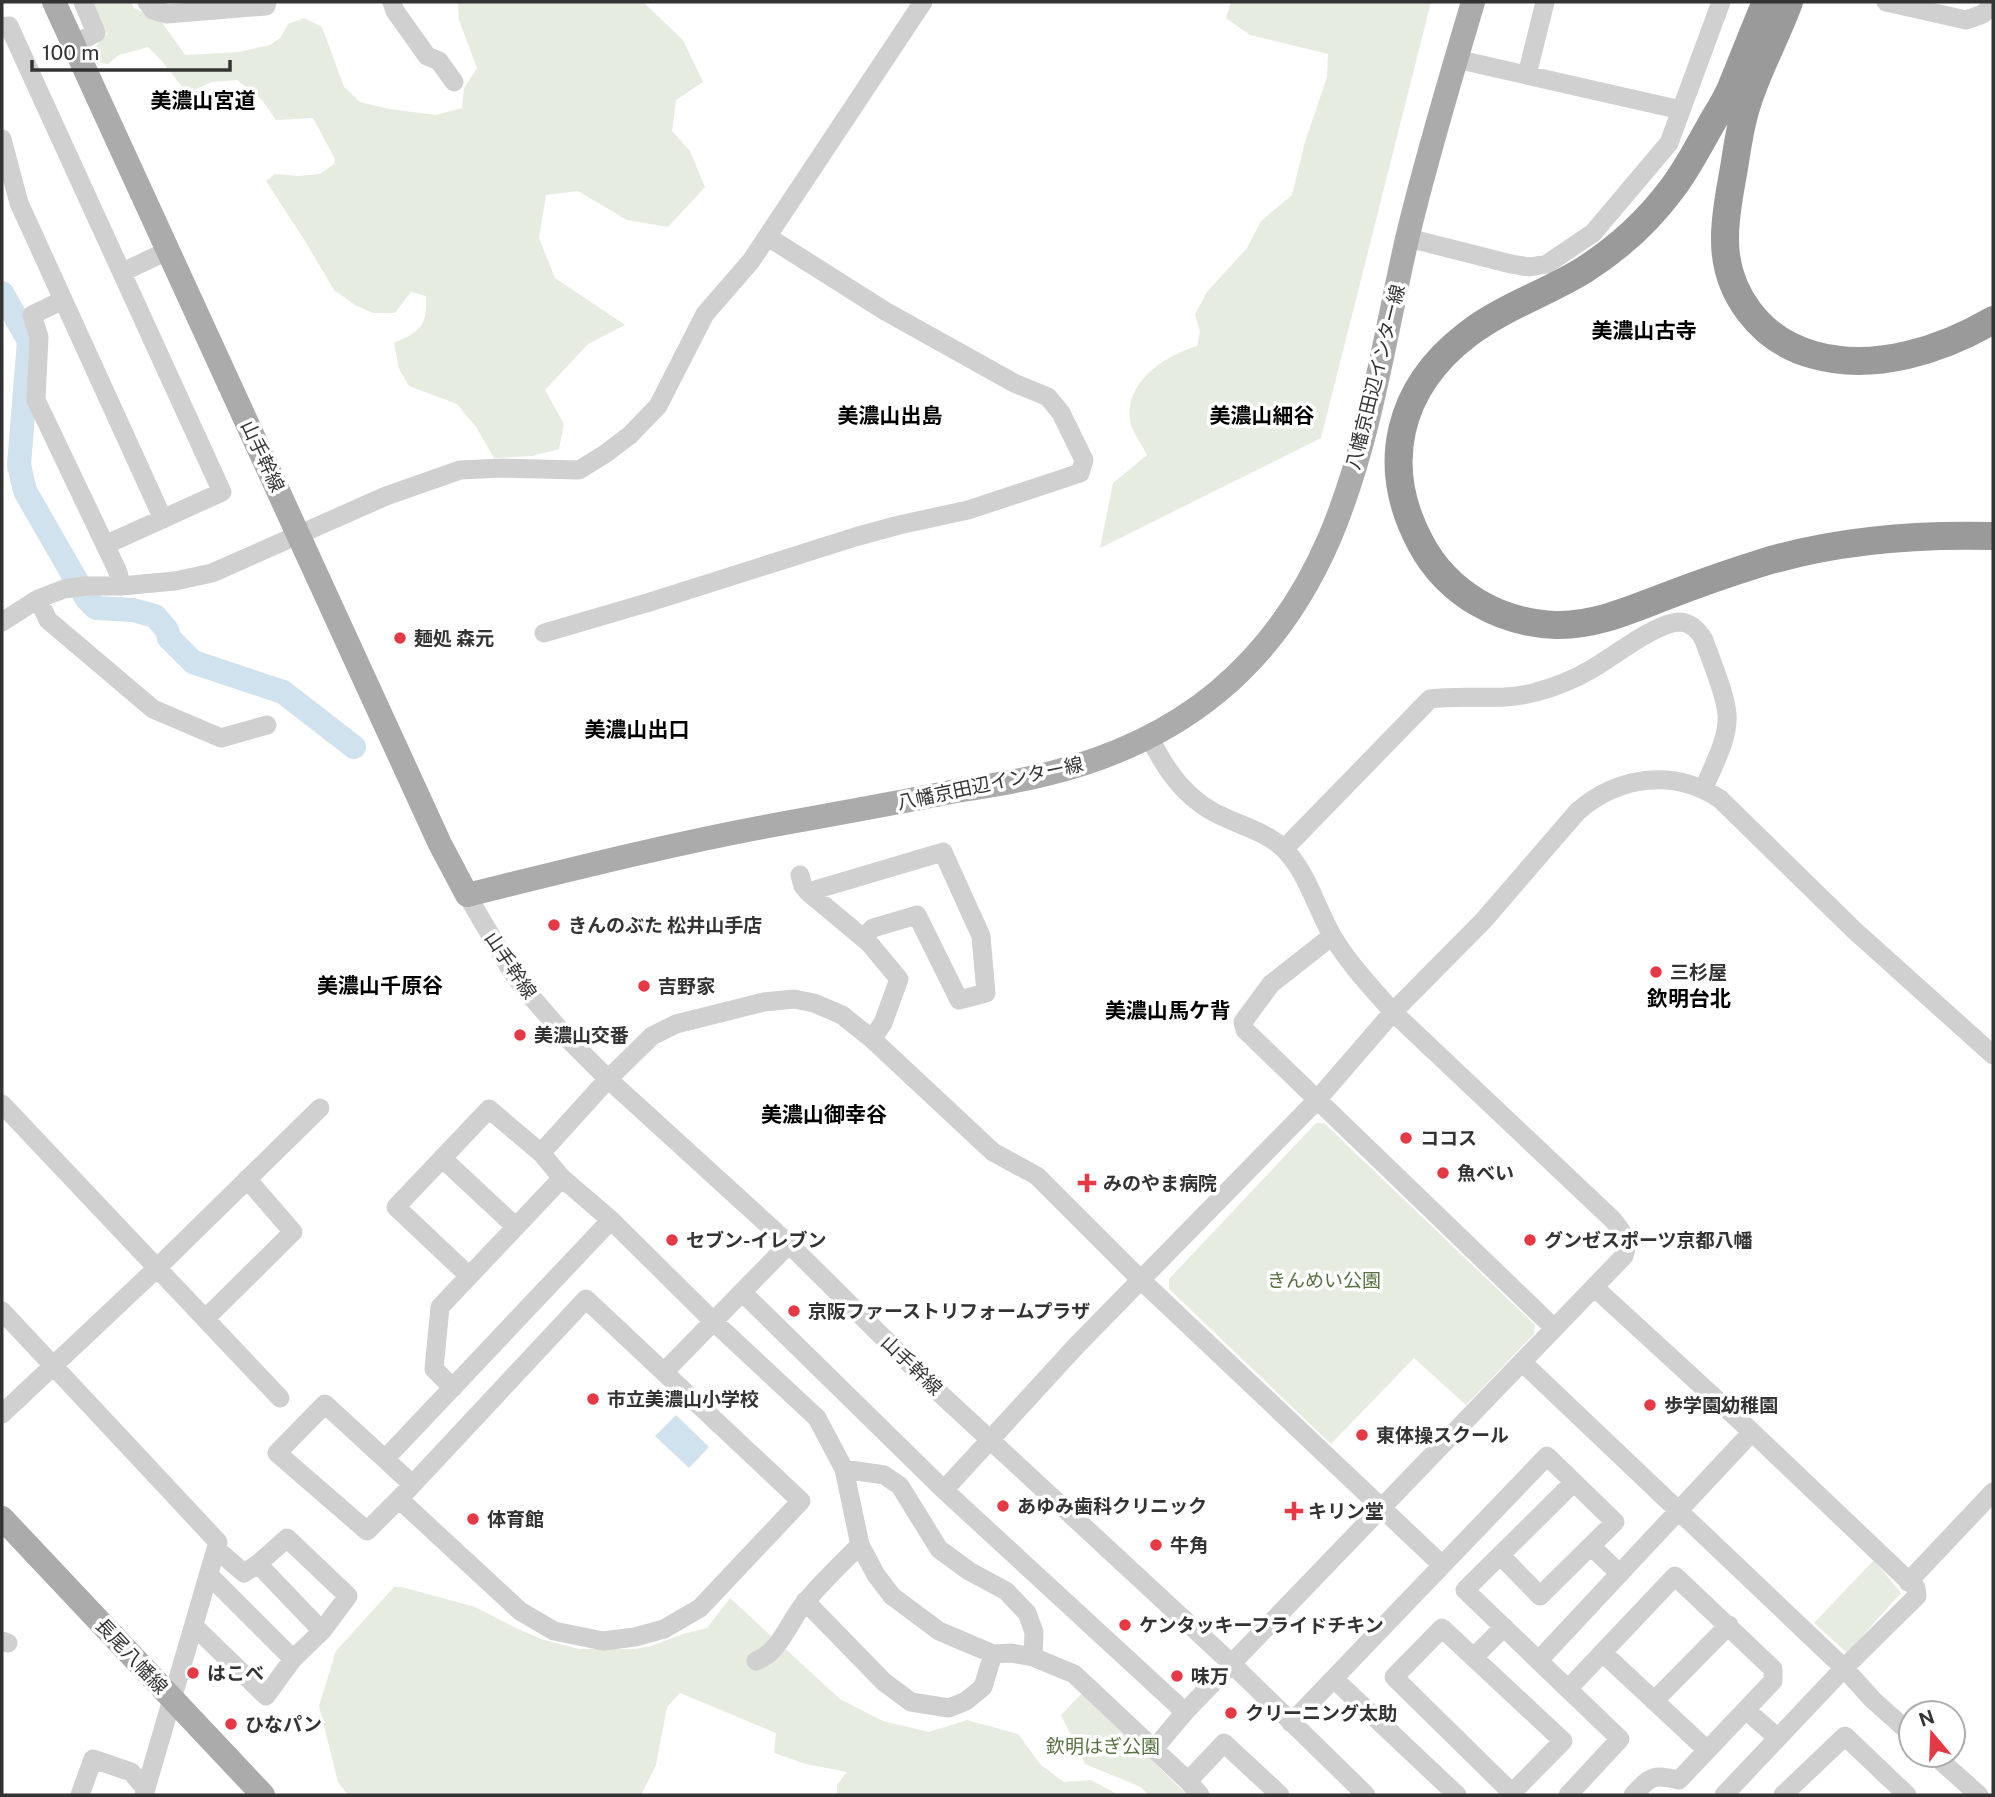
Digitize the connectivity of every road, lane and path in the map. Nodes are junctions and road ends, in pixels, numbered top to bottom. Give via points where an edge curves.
1 (54, 2) edge
2 (83, 2) edge
3 (147, 2) edge
4 (267, 2) edge
5 (391, 2) edge
6 (923, 2) edge
7 (1473, 2) edge
8 (1545, 2) edge
9 (1721, 2) edge
10 (1766, 2) edge
11 (1789, 2) edge
12 (1886, 2) edge
13 (1993, 4) edge
14 (2, 27) edge
15 (74, 44) junction
16 (1456, 59) junction
17 (1527, 75) junction
18 (454, 82) dead end
19 (1681, 110) junction
20 (2, 139) edge
21 (768, 237) junction
22 (1408, 238) junction
23 (167, 251) junction
24 (123, 272) junction
25 (63, 300) junction
26 (1993, 320) edge
27 (163, 519) junction
28 (299, 534) junction
29 (1993, 536) edge
30 (105, 545) junction
31 (121, 586) junction
32 (38, 599) junction
33 (2, 621) edge
34 (544, 632) dead end
35 (267, 725) dead end
36 (1150, 738) junction
37 (1704, 788) junction
38 (1284, 849) junction
39 (467, 895) junction
40 (1332, 936) junction
41 (863, 938) junction
42 (1393, 1012) junction
43 (872, 1039) junction
44 (1993, 1055) edge
45 (608, 1079) junction
46 (1317, 1100) junction
47 (2, 1104) edge
48 (320, 1108) dead end
49 (541, 1153) junction
50 (442, 1158) junction
51 (562, 1178) junction
52 (247, 1179) junction
53 (611, 1220) junction
54 (516, 1227) junction
55 (789, 1244) junction
56 (157, 1268) junction
57 (469, 1276) junction
58 (1141, 1280) junction
59 (1594, 1287) junction
60 (743, 1292) junction
61 (2, 1311) edge
62 (205, 1319) junction
63 (714, 1322) junction
64 (1555, 1328) junction
65 (1523, 1363) junction
66 (53, 1365) junction
67 (664, 1372) junction
68 (453, 1388) junction
69 (280, 1398) dead end
70 (2, 1414) edge
71 (1752, 1432) junction
72 (990, 1439) junction
73 (385, 1459) junction
74 (844, 1469) junction
75 (1574, 1482) junction
76 (944, 1490) junction
77 (406, 1492) junction
78 (1993, 1492) edge
79 (1383, 1509) junction
80 (1678, 1512) junction
81 (2, 1518) edge
82 (860, 1545) junction
83 (217, 1546) junction
84 (1591, 1546) junction
85 (1500, 1555) junction
86 (258, 1564) junction
87 (1442, 1565) junction
88 (1620, 1574) junction
89 (209, 1575) junction
90 (1908, 1582) junction
91 (805, 1601) junction
92 (1729, 1625) junction
93 (194, 1626) junction
94 (1504, 1627) junction
95 (322, 1631) junction
96 (1603, 1653) junction
97 (993, 1654) junction
98 (1033, 1657) junction
99 (1474, 1657) junction
100 (293, 1659) junction
101 (1539, 1660) junction
102 (755, 1661) dead end
103 (1231, 1664) junction
104 (1844, 1668) junction
105 (1334, 1679) junction
106 (1568, 1689) junction
107 (172, 1699) junction
108 (1654, 1701) junction
109 (1746, 1710) junction
110 (1185, 1712) junction
111 (1897, 1721) edge
112 (1291, 1723) junction
113 (1778, 1738) junction
114 (1154, 1749) junction
115 (1707, 1751) junction
116 (1950, 1769) edge
117 (1194, 1788) edge
118 (1736, 1791) edge
119 (145, 1792) edge
120 (1895, 1792) edge
121 (1511, 1794) edge
122 (80, 1795) edge
123 (263, 1795) edge
124 (1280, 1795) edge
125 (1366, 1795) edge
126 (1457, 1795) edge
127 (1568, 1795) edge
128 (1633, 1795) edge
129 (1783, 1795) edge
130 (1979, 1795) edge

1 - 15 main road, 山手幹線
2 - 15 street via 96,33
3 - 4 street via 153,10 167,14 266,6
5 - 18 street via 427,56 439,61
6 - 21 street
7 - 16 main road, 八幡京田辺インター線
8 - 17 street
9 - 19 street
10 - 29 highway via 1730,91 1672,190 1645,220 1583,270 1469,333 1423,380 1402,431 1398,462 1410,524 1443,575 1465,595 1494,612 1526,622 1560,625 1596,621 1809,551 1910,537
11 - 26 highway via 1745,110 1726,214 1726,259 1748,312 1775,337 1805,353 1863,362 1931,348
12 - 13 street via 1966,20 1983,14
14 - 24 street via 9,26
15 - 23 main road, 山手幹線
16 - 17 street
16 - 22 main road, 八幡京田辺インター線
17 - 19 street
19 - 22 street via 1669,143 1593,233 1547,264 1511,264
20 - 25 street via 19,203
21 - 28 street via 705,314 658,406 605,454 579,470 460,470
21 - 34 street via 885,311 1048,397 1084,460 1080,473 968,510 855,537
22 - 36 main road, 八幡京田辺インター線 via 1373,401 1329,539 1277,631 1239,674 1182,720
23 - 24 street
23 - 28 main road, 山手幹線
24 - 27 street via 222,492
25 - 27 street
25 - 30 street via 32,315 39,337 36,400
27 - 30 street
28 - 31 street via 212,573
28 - 39 main road, 山手幹線
30 - 31 street
31 - 32 street via 64,589
32 - 33 street
32 - 35 street via 48,620 153,709 221,738
36 - 38 street via 1170,773 1196,800
36 - 39 main road, 八幡京田辺インター線 via 1046,775 748,830
37 - 38 street via 1727,716 1699,631 1675,622 1556,686 1506,697 1425,702
37 - 42 street via 1653,779 1619,786 1588,802 1483,921
37 - 44 street
38 - 40 street
39 - 45 street, 山手幹線 via 522,986
40 - 42 street
40 - 46 street via 1271,984 1243,1022 1245,1030
41 - 41 street via 804,883 943,852 981,936 986,993 959,1000 917,915 873,929
41 - 43 street via 899,979
42 - 46 street
42 - 59 street via 1626,1237 1624,1256
43 - 45 street via 842,1014 814,1003 794,999 764,1002 676,1024 652,1036
43 - 58 street via 993,1152 1037,1176
45 - 49 street
45 - 55 street, 山手幹線
46 - 58 street
46 - 64 street
47 - 56 street
48 - 52 street
49 - 50 street via 489,1109
49 - 51 street
50 - 54 street
50 - 57 street via 396,1207
51 - 53 street
51 - 54 street
52 - 56 street
52 - 62 street via 293,1232
53 - 63 street
53 - 68 street
54 - 57 street
55 - 60 street
55 - 72 street, 山手幹線
56 - 62 street
56 - 66 street
57 - 68 street via 440,1307 434,1368
58 - 72 street
58 - 79 street
59 - 64 street
59 - 71 street
60 - 63 street
60 - 76 street
61 - 66 street
62 - 69 street
63 - 67 street
63 - 74 street via 817,1418
64 - 65 street
65 - 79 street
65 - 80 street
66 - 70 street
66 - 83 street
67 - 77 street via 586,1299
67 - 77 street via 801,1501 700,1608 664,1629 603,1641 554,1631 520,1611
68 - 73 street
71 - 80 street
71 - 90 street
72 - 76 street
72 - 103 street, 山手幹線
73 - 77 street
73 - 77 street via 325,1404 277,1453 367,1531
74 - 82 street
74 - 98 street via 884,1475 900,1486 939,1549 1006,1591 1027,1613 1034,1632
75 - 84 street via 1615,1522
75 - 85 street
75 - 87 street via 1547,1456
76 - 110 street
78 - 90 street
79 - 87 street
79 - 103 street
80 - 88 street
80 - 104 street
81 - 107 main road, 長尾八幡線
82 - 91 street
82 - 97 street via 892,1596 939,1632
83 - 86 street via 244,1573
83 - 89 street
84 - 85 street via 1540,1596
84 - 88 street
85 - 94 street via 1465,1590
86 - 95 street
86 - 95 street via 287,1538 355,1590
87 - 105 street
88 - 101 street
89 - 93 street
89 - 100 street
90 - 104 street via 1917,1596
91 - 97 street via 884,1682 911,1702 950,1709 966,1700 983,1687
91 - 102 street via 776,1646
92 - 96 street via 1675,1576
92 - 108 street
92 - 109 street via 1773,1669 1773,1681
93 - 100 street via 266,1696
93 - 107 street
94 - 99 street
94 - 101 street
95 - 100 street
96 - 106 street
96 - 108 street
97 - 98 street
98 - 114 street via 1074,1674
99 - 121 street via 1563,1741
99 - 121 street via 1442,1628 1394,1677
101 - 106 street
103 - 110 street
103 - 112 street, 山手幹線
104 - 111 street
104 - 113 street
105 - 112 street
105 - 126 street
106 - 127 street via 1620,1739
107 - 119 street
107 - 123 main road, 長尾八幡線
108 - 115 street
109 - 113 street
109 - 115 street
110 - 114 street
112 - 125 street, 山手幹線
113 - 118 street
114 - 117 street
115 - 128 street via 1679,1780 1659,1775
116 - 130 street
117 - 124 street via 1224,1743
119 - 122 street via 131,1772 93,1759
120 - 129 street via 1845,1736

